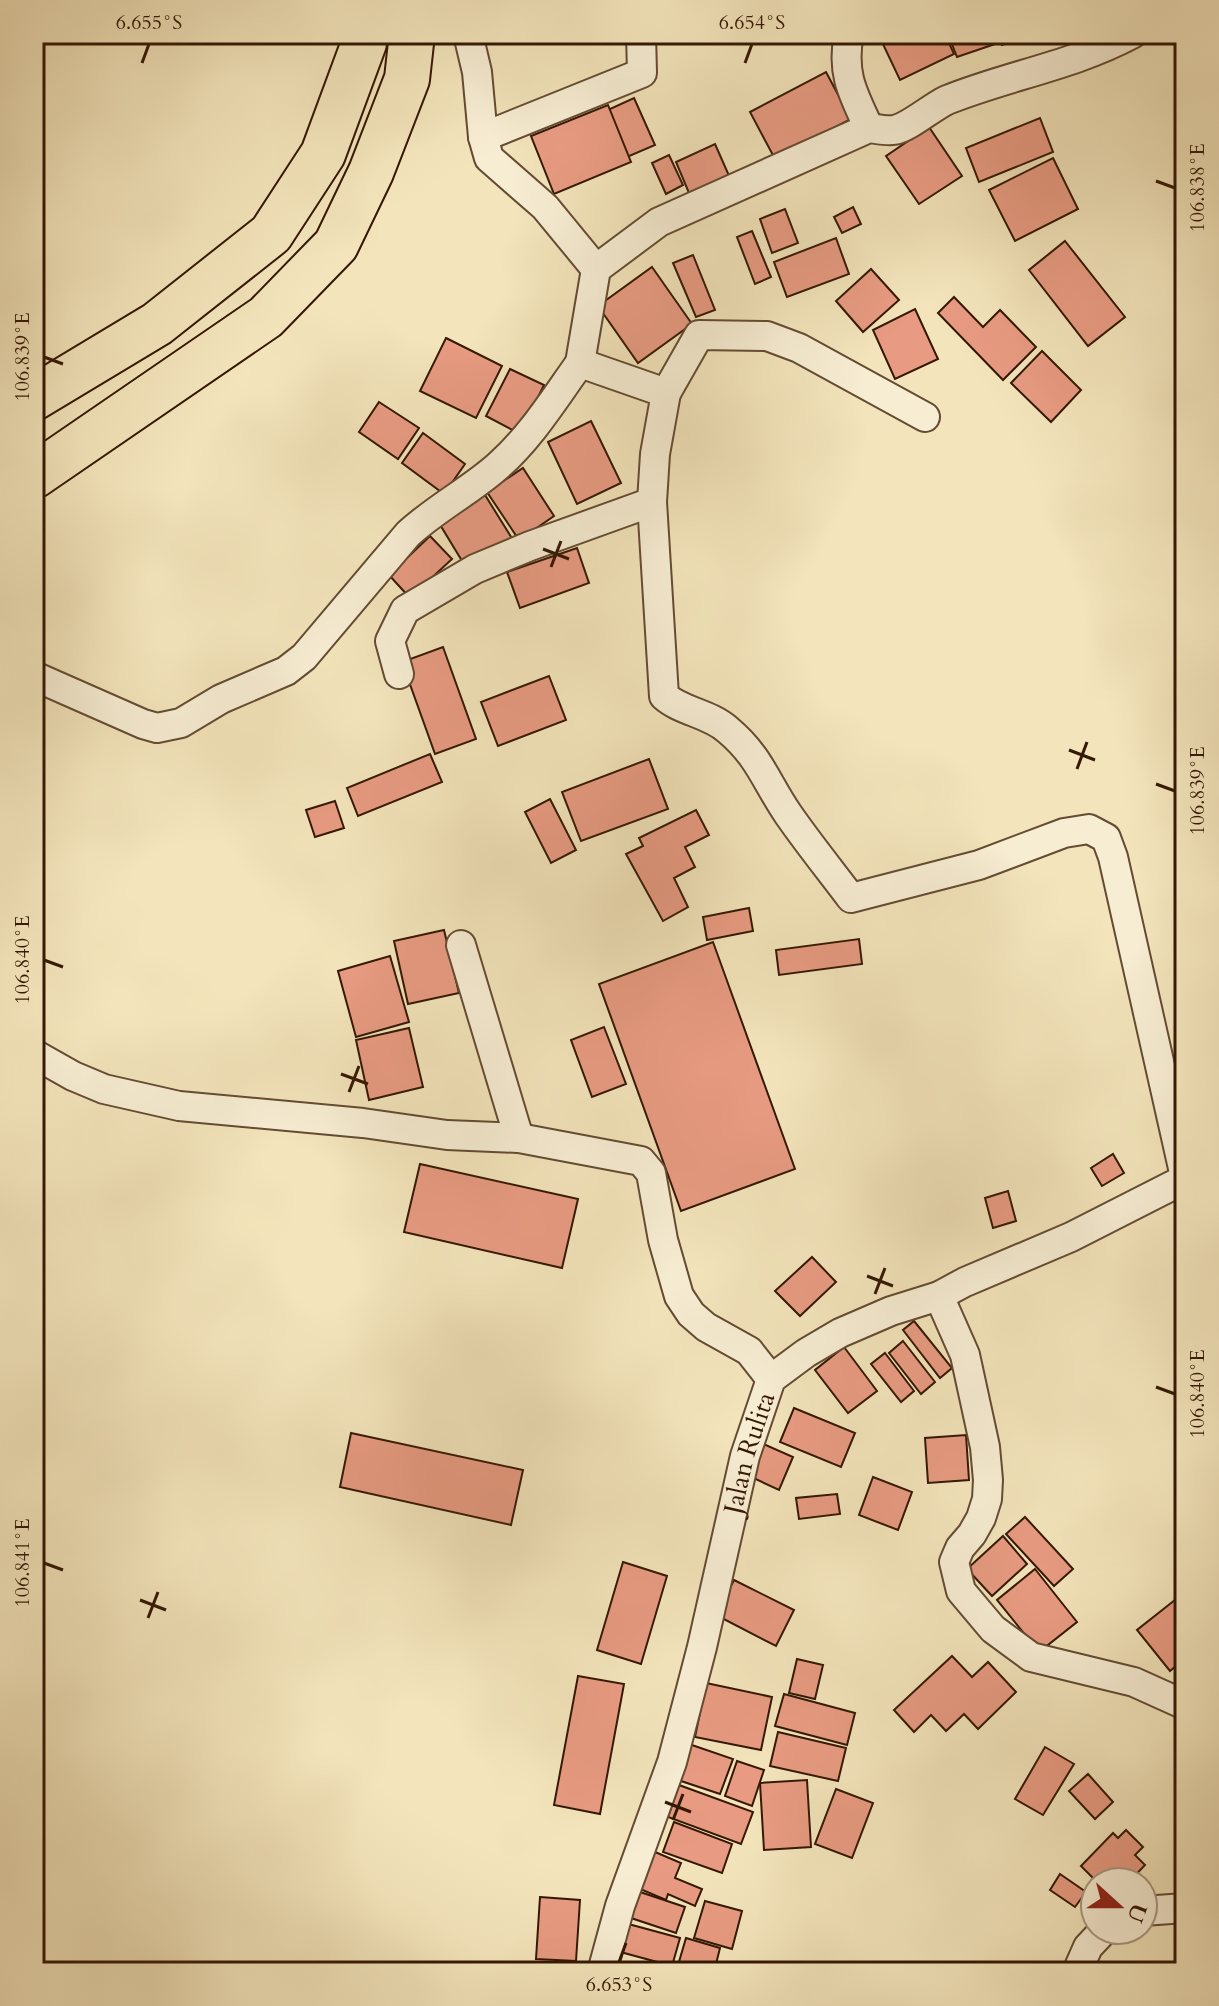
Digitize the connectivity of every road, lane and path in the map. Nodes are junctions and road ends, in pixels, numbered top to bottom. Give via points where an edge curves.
1 (363, 34) edge
2 (412, 34) edge
3 (468, 34) edge
4 (641, 34) edge
5 (849, 34) edge
6 (1132, 34) edge
7 (869, 128) junction
8 (483, 137) junction
9 (596, 269) junction
10 (580, 363) junction
11 (666, 393) junction
12 (34, 398) edge
13 (925, 417) dead end
14 (34, 476) edge
15 (652, 502) junction
16 (399, 674) dead end
17 (34, 676) edge
18 (461, 945) dead end
19 (34, 1054) edge
20 (519, 1138) junction
21 (1185, 1178) edge
22 (939, 1296) junction
23 (771, 1379) junction
24 (1185, 1705) edge
25 (1185, 1908) edge
26 (1159, 1910) edge
27 (1089, 1946) edge
28 (602, 1972) edge
29 (1077, 1972) edge

1 - 12 highway via 323,154 271,234 157,324
2 - 14 highway via 407,79 336,245 266,317
3 - 8 street
4 - 8 street via 642,73
5 - 7 street via 848,77
6 - 7 street via 1085,57 950,99 896,130
7 - 9 street via 659,222
8 - 9 street via 489,158 545,207
9 - 10 street
10 - 11 street
10 - 17 street via 522,445 421,521 286,671 181,723 157,728
11 - 13 street via 699,335 767,336
11 - 15 street
15 - 16 street via 475,569 405,610 390,641
15 - 21 street via 664,696 713,719 753,754 786,812 851,898 979,865 1064,833 1089,829 1106,838
18 - 20 street
19 - 20 street via 104,1089 179,1106
20 - 23 street via 641,1161 651,1173 679,1296 706,1327 749,1351
21 - 22 street, Jalan Rulita
22 - 23 street, Jalan Rulita via 840,1333
22 - 24 street via 965,1355 988,1480 981,1518 954,1562 961,1591 993,1629 1031,1657 1134,1682
23 - 28 street, Jalan Rulita via 745,1456 672,1762
25 - 26 street
27 - 29 street

